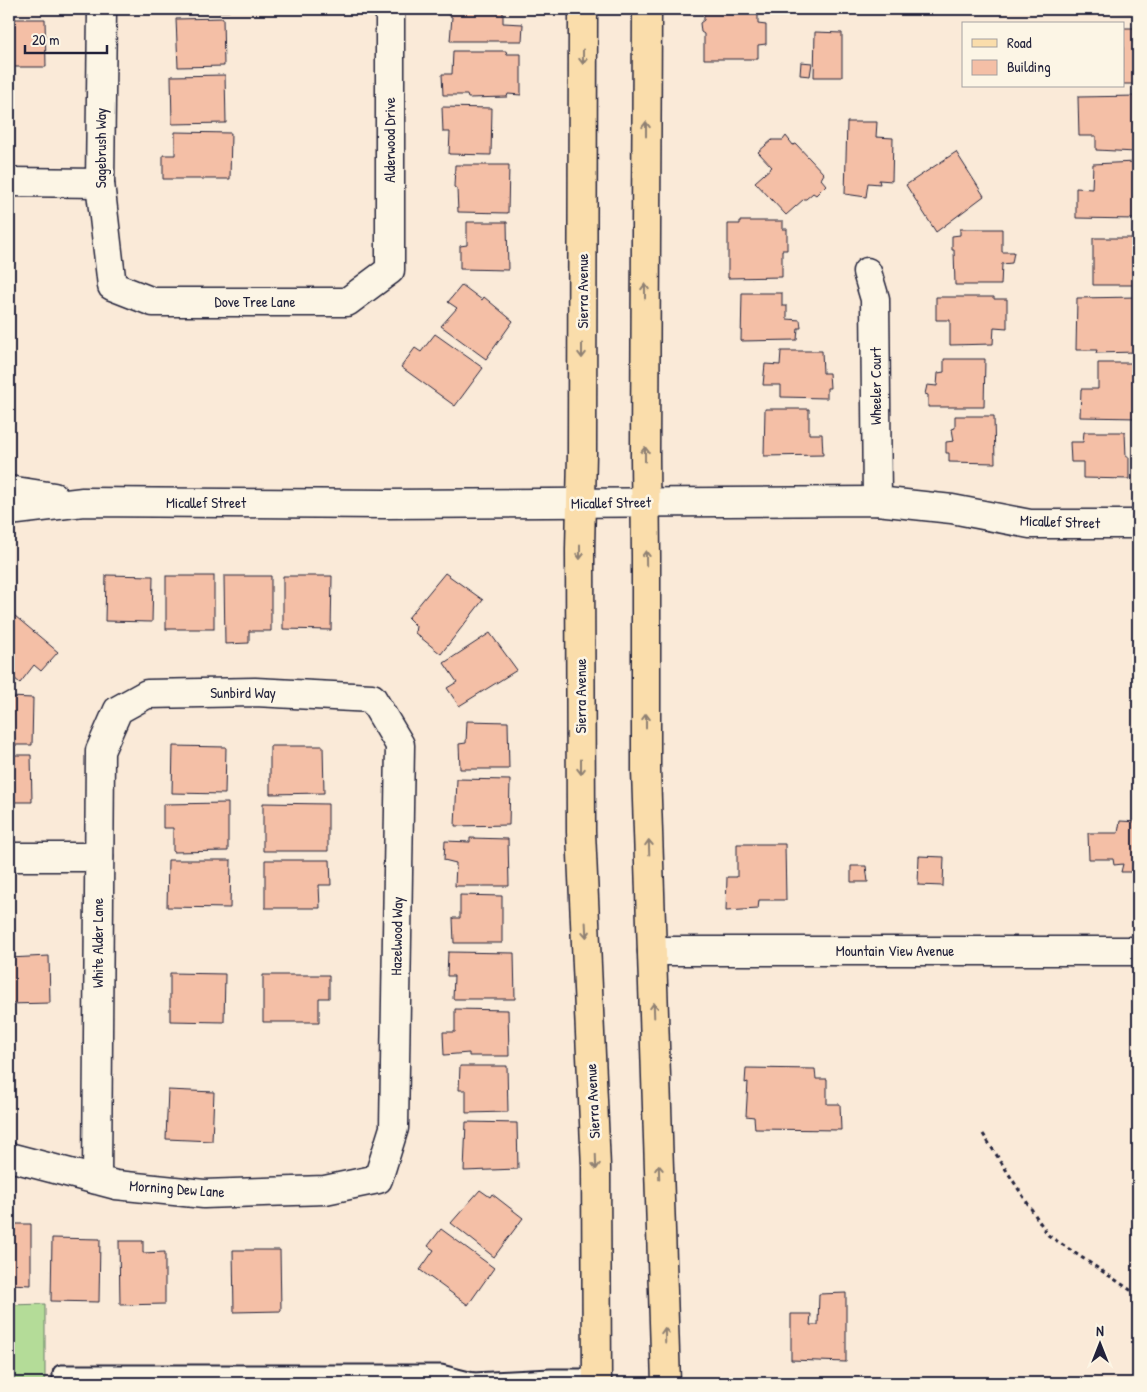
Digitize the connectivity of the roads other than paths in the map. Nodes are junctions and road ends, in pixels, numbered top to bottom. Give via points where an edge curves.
1 (102, 9) edge
2 (390, 9) edge
3 (583, 9) edge
4 (647, 9) edge
5 (9, 182) edge
6 (100, 183) junction
7 (390, 270) joint
8 (867, 272) dead end
9 (112, 286) joint
10 (9, 490) edge
11 (877, 501) junction
12 (83, 502) junction
13 (646, 502) junction
14 (581, 504) junction
15 (9, 511) edge
16 (1138, 524) edge
17 (372, 698) joint
18 (118, 710) joint
19 (9, 857) edge
20 (99, 857) junction
21 (652, 951) junction
22 (1138, 952) edge
23 (9, 1157) edge
24 (97, 1180) junction
25 (378, 1180) joint
26 (363, 1378) edge
27 (597, 1380) edge
28 (474, 1382) edge
29 (61, 1383) edge
30 (666, 1383) edge

1 - 6 street, Sagebrush Way
2 - 7 street, Alderwood Drive
3 -> 14 main road, Sierra Avenue
13 -> 4 main road
5 - 6 street
6 - 9 street, Sagebrush Way
7 - 9 street, Dove Tree Lane via 347,302 153,302
8 - 11 street, Wheeler Court via 875,299
10 - 12 street, Micallef Street
11 - 13 street, Micallef Street
11 - 16 street, Micallef Street via 952,509 1030,524
12 - 14 street, Micallef Street
12 - 15 street, Micallef Street
13 - 14 street, Micallef Street
21 -> 13 main road via 646,770
14 -> 27 main road, Sierra Avenue via 581,832 596,1167
17 - 18 street, Sunbird Way via 255,692 147,694
17 - 25 street, Hazelwood Way via 400,745 394,1128
18 - 20 street, White Alder Lane via 100,751
19 - 20 street
20 - 24 street, White Alder Lane
21 - 22 street, Mountain View Avenue
30 -> 21 main road
23 - 24 street, Morning Dew Lane
24 - 25 street, Morning Dew Lane via 204,1194 325,1190
26 - 28 lane via 440,1373
26 - 29 lane via 61,1373
27 - 28 lane via 551,1377

